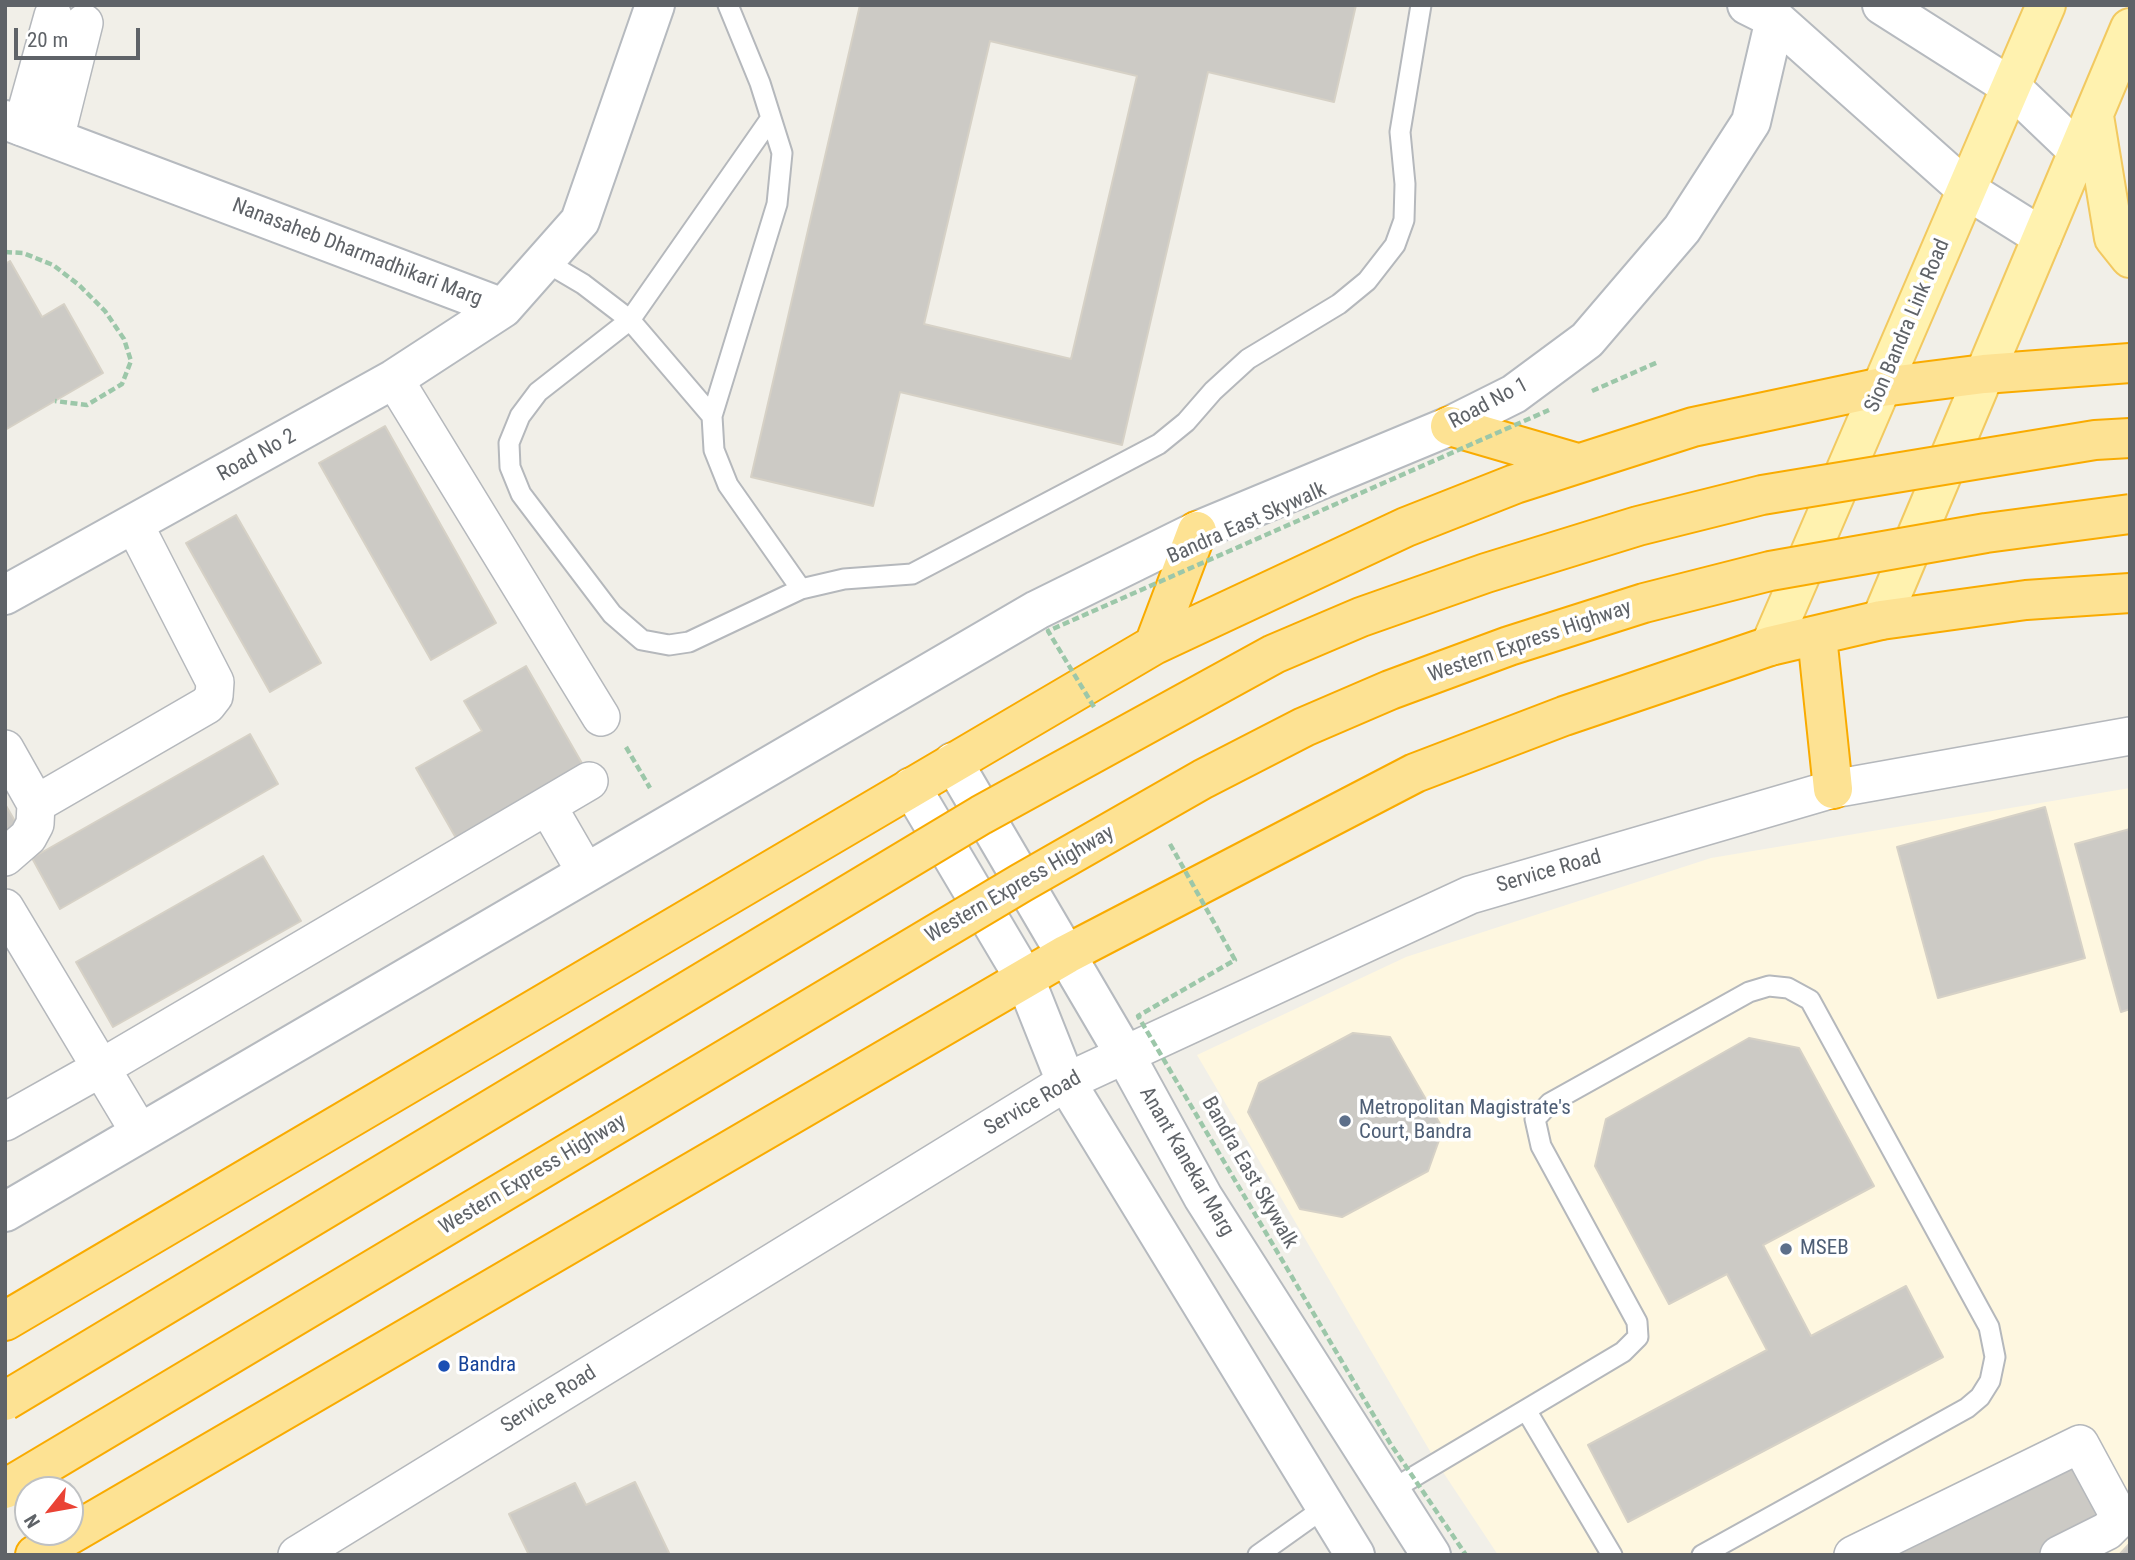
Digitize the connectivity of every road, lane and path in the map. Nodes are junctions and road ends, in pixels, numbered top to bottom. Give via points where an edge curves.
1 (656, 5) edge
2 (728, 5) edge
3 (1421, 5) edge
4 (1882, 5) edge
5 (2046, 5) edge
6 (1761, 12) edge
7 (68, 20) dead end
8 (2130, 28) edge
9 (2011, 87) junction
10 (2094, 114) junction
11 (771, 118) junction
12 (27, 129) edge
13 (2078, 151) junction
14 (1966, 190) junction
15 (2042, 237) junction
16 (5, 252) edge
17 (2130, 258) edge
18 (544, 261) junction
19 (503, 308) junction
20 (630, 320) junction
21 (1658, 362) dead end
22 (2130, 363) edge
23 (1984, 374) junction
24 (394, 379) junction
25 (1882, 387) junction
26 (1585, 394) dead end
27 (55, 401) dead end
28 (1561, 404) dead end
29 (712, 416) junction
30 (1450, 425) junction
31 (2130, 438) edge
32 (1577, 463) junction
33 (2130, 514) edge
34 (134, 524) junction
35 (1197, 531) junction
36 (801, 589) junction
37 (2130, 593) edge
38 (5, 595) edge
39 (1881, 620) junction
40 (1816, 636) junction
41 (1154, 645) junction
42 (1770, 646) junction
43 (1098, 714) dead end
44 (601, 717) joint
45 (2130, 736) edge
46 (5, 749) edge
47 (953, 762) junction
48 (589, 782) dead end
49 (911, 787) junction
50 (1833, 789) junction
51 (37, 804) junction
52 (548, 807) junction
53 (670, 822) junction
54 (1167, 841) dead end
55 (5, 857) edge
56 (585, 872) junction
57 (5, 908) edge
58 (1067, 954) junction
59 (1025, 979) junction
60 (1125, 1055) junction
61 (101, 1068) junction
62 (1066, 1082) junction
63 (5, 1122) edge
64 (141, 1133) junction
65 (5, 1212) edge
66 (5, 1321) edge
67 (5, 1401) edge
68 (1526, 1410) junction
69 (5, 1489) edge
70 (1388, 1492) junction
71 (1324, 1508) junction
72 (35, 1555) edge
73 (297, 1555) edge
74 (1258, 1555) edge
75 (1355, 1555) edge
76 (1431, 1555) edge
77 (1466, 1555) edge
78 (1612, 1555) edge
79 (1702, 1555) edge
80 (1853, 1555) edge
81 (2059, 1555) edge

1 - 18 street, Nanasaheb Dharmadhikari Marg via 580,221
2 - 11 lane
3 - 36 lane via 1400,132 1404,220 1395,244 1367,281 1339,304 1248,359 1159,444 912,574 844,579
4 - 9 street
5 - 9 main road, Sion Bandra Link Road
6 - 14 street
6 - 30 street, Road No 1 via 1751,122 1682,229 1587,340 1514,394
7 - 12 street
8 - 10 main road
9 - 13 street
9 - 14 main road, Sion Bandra Link Road
10 - 13 main road
10 - 17 main road via 2114,238
11 - 20 lane
11 - 29 lane via 782,153 777,204
12 - 19 street, Nanasaheb Dharmadhikari Marg
13 - 15 main road
14 - 15 street
14 - 25 main road, Sion Bandra Link Road
15 - 23 main road
16 - 27 path via 23,253 53,265 79,285 105,311 131,361 122,384 87,405
18 - 19 street, Nanasaheb Dharmadhikari Marg
18 - 20 lane
19 - 24 street, Road No 2
20 - 29 lane
20 - 36 lane via 538,391 520,416 509,443 510,467 521,494 612,614 642,640 669,645 689,642
21 - 26 path
22 - 23 highway
23 - 25 highway
23 - 39 main road
24 - 34 street, Road No 2
24 - 44 street
25 - 32 highway via 1693,427
25 - 42 main road, Sion Bandra Link Road
28 - 43 path, Bandra East Skywalk, bridge via 1048,631
29 - 36 lane via 715,450 728,485
30 - 32 highway
30 - 35 street, Road No 1
31 - 67 highway, bridge via 1775,493 1687,514 1486,573 1361,617 1274,654 981,815
32 - 41 highway via 1406,527
33 - 69 highway, Western Express Highway, bridge via 1986,533 1770,571 1644,603 1473,659 1304,727 1021,883
34 - 38 street, Road No 2
34 - 51 street via 215,681 214,696 207,705
35 - 41 highway
35 - 53 street, Road No 1 via 1037,610
37 - 39 highway via 2026,600
39 - 40 highway
40 - 42 highway
40 - 50 highway
41 - 47 highway
42 - 58 highway via 1415,773
44 - 53 path via 625,746
45 - 50 street, Service Road
46 - 51 street
47 - 49 highway
47 - 58 street, Anant Kanekar Marg
48 - 52 street
49 - 59 street
49 - 66 highway
50 - 60 street, Service Road via 1470,895
51 - 55 street via 29,837
52 - 56 street
52 - 61 street
53 - 56 street
54 - 77 path, Bandra East Skywalk, bridge via 1235,960 1139,1016 1390,1443
56 - 64 street
57 - 61 street
58 - 59 highway
58 - 60 street, Anant Kanekar Marg
59 - 62 street
59 - 72 highway
60 - 62 street, Service Road
60 - 70 street, Anant Kanekar Marg via 1203,1197
61 - 63 street
61 - 64 street
62 - 71 street
62 - 73 street, Service Road
64 - 65 street
68 - 70 lane
68 - 78 lane
68 - 79 lane via 1623,1352 1638,1337 1637,1322 1541,1146 1535,1119 1549,1103 1749,992 1769,986 1787,988 1810,1000 1989,1327 1995,1357 1990,1381 1967,1408
70 - 76 street, Anant Kanekar Marg
71 - 74 lane
71 - 75 street
80 - 81 street via 2080,1444 2120,1518 2107,1531

